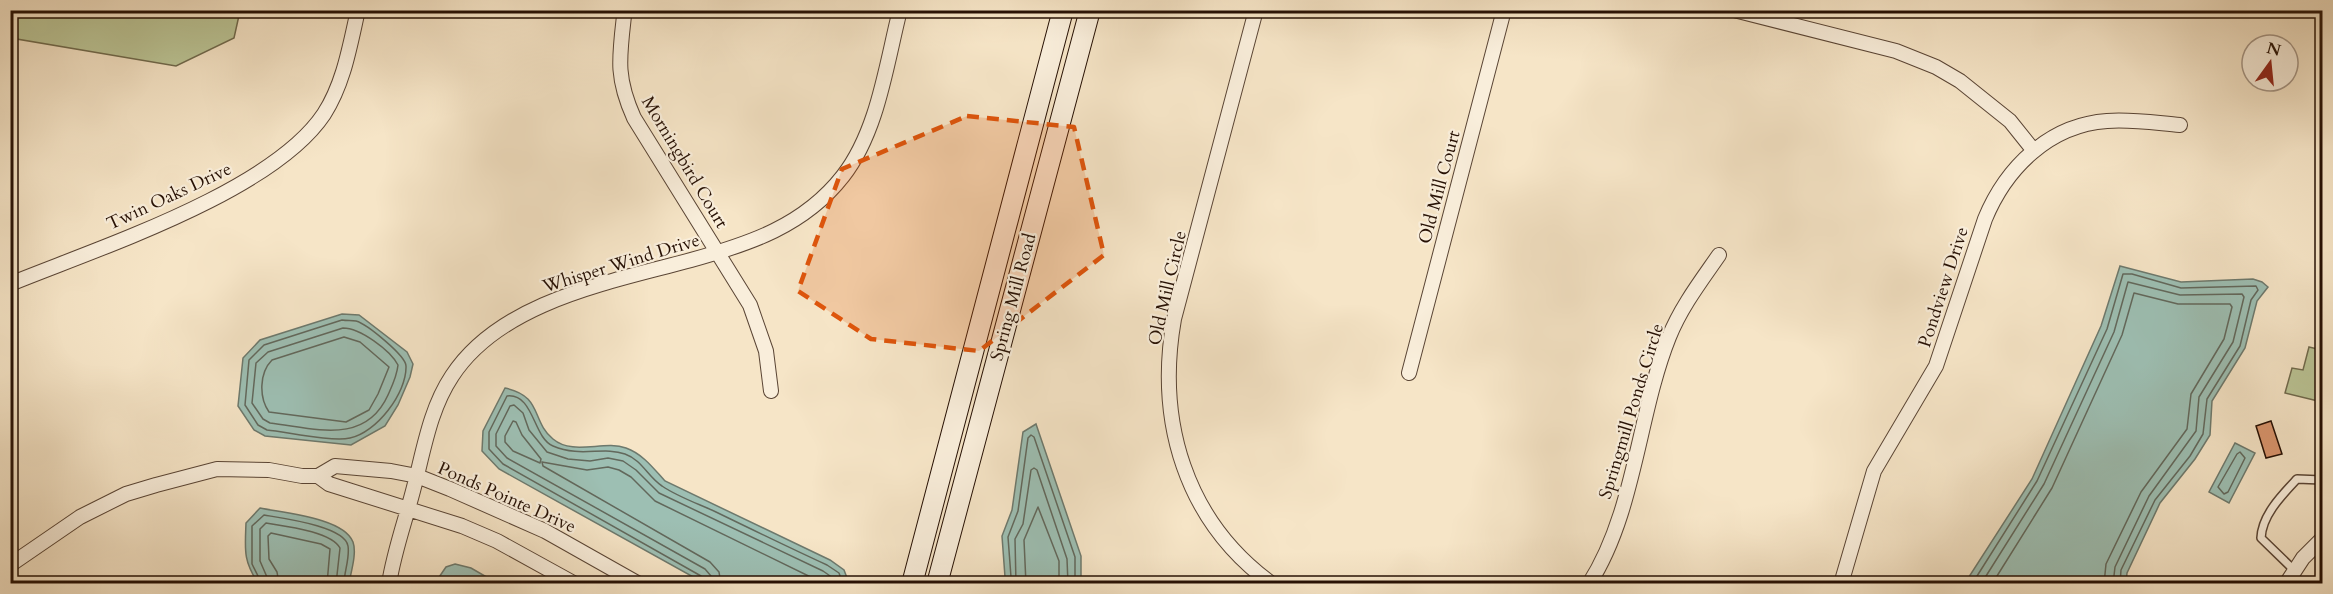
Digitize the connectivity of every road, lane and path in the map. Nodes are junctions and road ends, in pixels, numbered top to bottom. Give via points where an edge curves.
1 (358, 10) edge
2 (900, 10) edge
3 (1063, 10) edge
4 (1090, 10) edge
5 (1256, 10) edge
6 (1504, 10) edge
7 (1734, 10) edge
8 (624, 16) dead end
9 (2180, 125) dead end
10 (2034, 151) junction
11 (720, 253) junction
12 (1719, 255) dead end
13 (10, 284) edge
14 (1408, 373) dead end
15 (771, 391) dead end
16 (318, 476) junction
17 (417, 477) junction
18 (2322, 480) edge
19 (408, 509) junction
20 (2322, 539) edge
21 (10, 565) edge
22 (2295, 571) junction
23 (389, 584) edge
24 (575, 584) edge
25 (639, 584) edge
26 (912, 584) edge
27 (937, 584) edge
28 (1272, 584) edge
29 (1590, 584) edge
30 (1841, 584) edge
31 (2286, 584) edge

1 - 13 street, Twin Oaks Drive via 333,100 296,146 225,194
2 - 11 street, Whisper Wind Drive via 873,114 854,160 842,177 795,221
3 - 26 street, Spring Mill Road
4 - 27 street, Spring Mill Road
5 - 28 street, Old Mill Circle via 1174,319 1168,385 1176,448 1188,478 1222,537
6 - 14 street, Old Mill Court
7 - 10 street via 1896,51 1936,67 2010,121
8 - 11 street, Morningbird Court via 619,81 625,98
9 - 10 street, Pondview Drive via 2124,120 2088,123 2050,139
10 - 30 street, Pondview Drive via 1994,198 1936,366 1874,471
11 - 15 street, Morningbird Court via 756,319 766,351
11 - 17 street, Whisper Wind Drive via 563,298 524,313 495,332 466,357 442,394
12 - 29 street, Springmill Ponds Circle via 1669,337 1613,534
16 - 17 street, Ponds Pointe Drive via 335,466
16 - 19 street, Ponds Pointe Drive via 329,484
16 - 21 street, Ponds Pointe Drive via 218,469 156,484 80,517
17 - 19 street, Whisper Wind Drive
17 - 25 street, Ponds Pointe Drive via 545,531
18 - 22 lane via 2297,479 2262,526 2261,538
19 - 23 street, Whisper Wind Drive
19 - 24 street, Ponds Pointe Drive via 496,541
20 - 22 street
22 - 31 street

